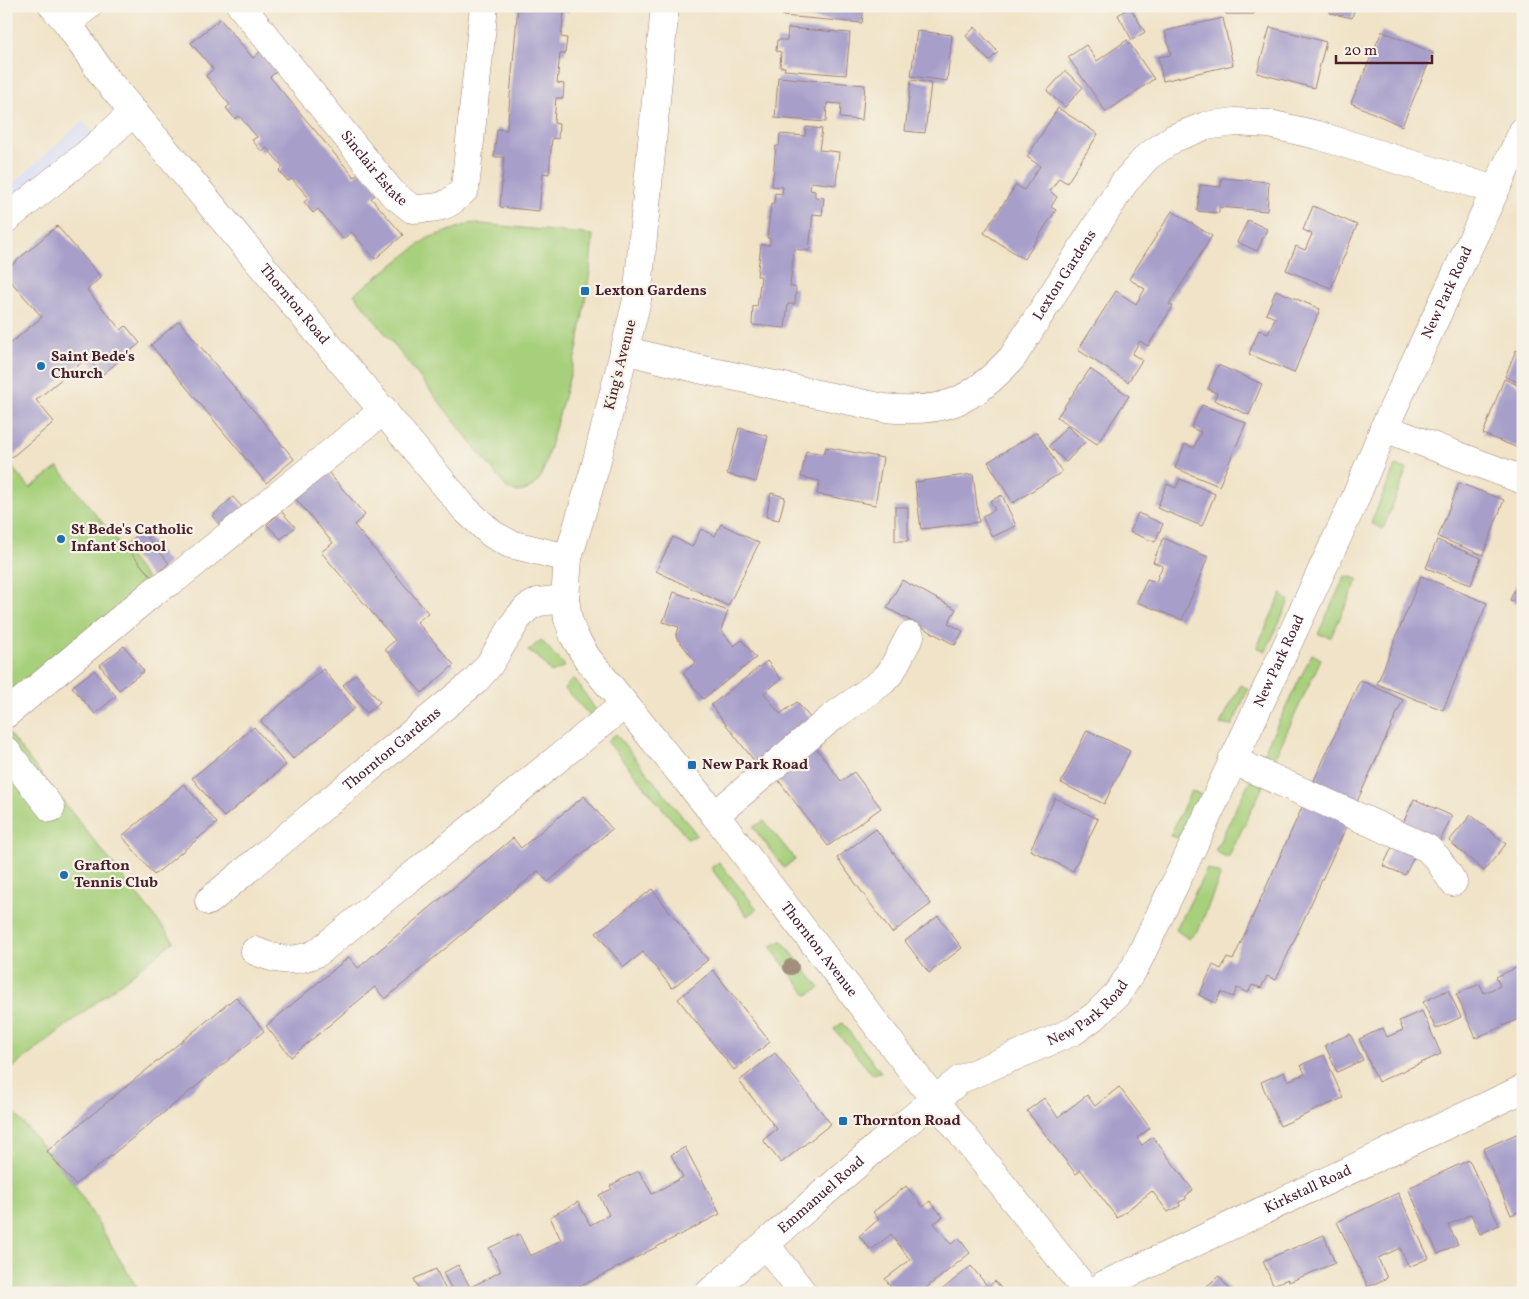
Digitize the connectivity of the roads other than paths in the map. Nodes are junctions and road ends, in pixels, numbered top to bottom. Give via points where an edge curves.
1 (241, 6) edge
2 (484, 6) edge
3 (665, 6) edge
4 (69, 11) edge
5 (134, 112) junction
6 (1523, 131) edge
7 (1495, 190) junction
8 (6, 219) edge
9 (624, 350) junction
10 (384, 410) junction
11 (1384, 428) junction
12 (1523, 480) edge
13 (568, 558) junction
14 (565, 599) junction
15 (910, 636) dead end
16 (624, 705) junction
17 (6, 714) edge
18 (6, 751) edge
19 (1232, 760) junction
20 (52, 808) dead end
21 (715, 815) junction
22 (1453, 882) dead end
23 (209, 901) dead end
24 (255, 951) dead end
25 (1523, 1089) edge
26 (934, 1099) junction
27 (766, 1245) junction
28 (709, 1293) edge
29 (803, 1293) edge
30 (1088, 1293) edge
31 (1094, 1293) edge

1 - 2 street, Sinclair Estate via 392,193 412,209 436,208 452,203 465,189
3 - 9 street, King's Avenue via 637,300
4 - 5 street, Thornton Road via 105,78
5 - 8 street
5 - 10 street, Thornton Road
6 - 7 street, New Park Road
7 - 9 street, Lexton Gardens via 1288,128 1235,122 1205,126 1174,138 1147,156 1124,183 1012,358 992,380 968,396 941,407 913,411 884,408
7 - 11 street, New Park Road
9 - 13 street, King's Avenue via 595,468
10 - 13 street, Thornton Road via 465,509 492,534 510,544
10 - 17 street via 176,578 156,590
11 - 12 street
11 - 19 street, New Park Road via 1355,499
13 - 14 street, King's Avenue
14 - 16 street, Thornton Avenue via 574,636
14 - 23 street, Thornton Gardens via 538,602 527,608 475,681
15 - 21 street via 883,681 830,719
16 - 21 street, Thornton Avenue
16 - 24 street via 317,953 286,961
18 - 20 street
19 - 22 street via 1427,848
19 - 26 street, New Park Road via 1134,967 1117,994 1074,1031 961,1078
21 - 26 street, Thornton Avenue
25 - 31 street, Kirkstall Road via 1113,1280
26 - 27 street, Emmanuel Road
26 - 30 street, Thornton Avenue
27 - 28 street, Emmanuel Road
27 - 29 street

